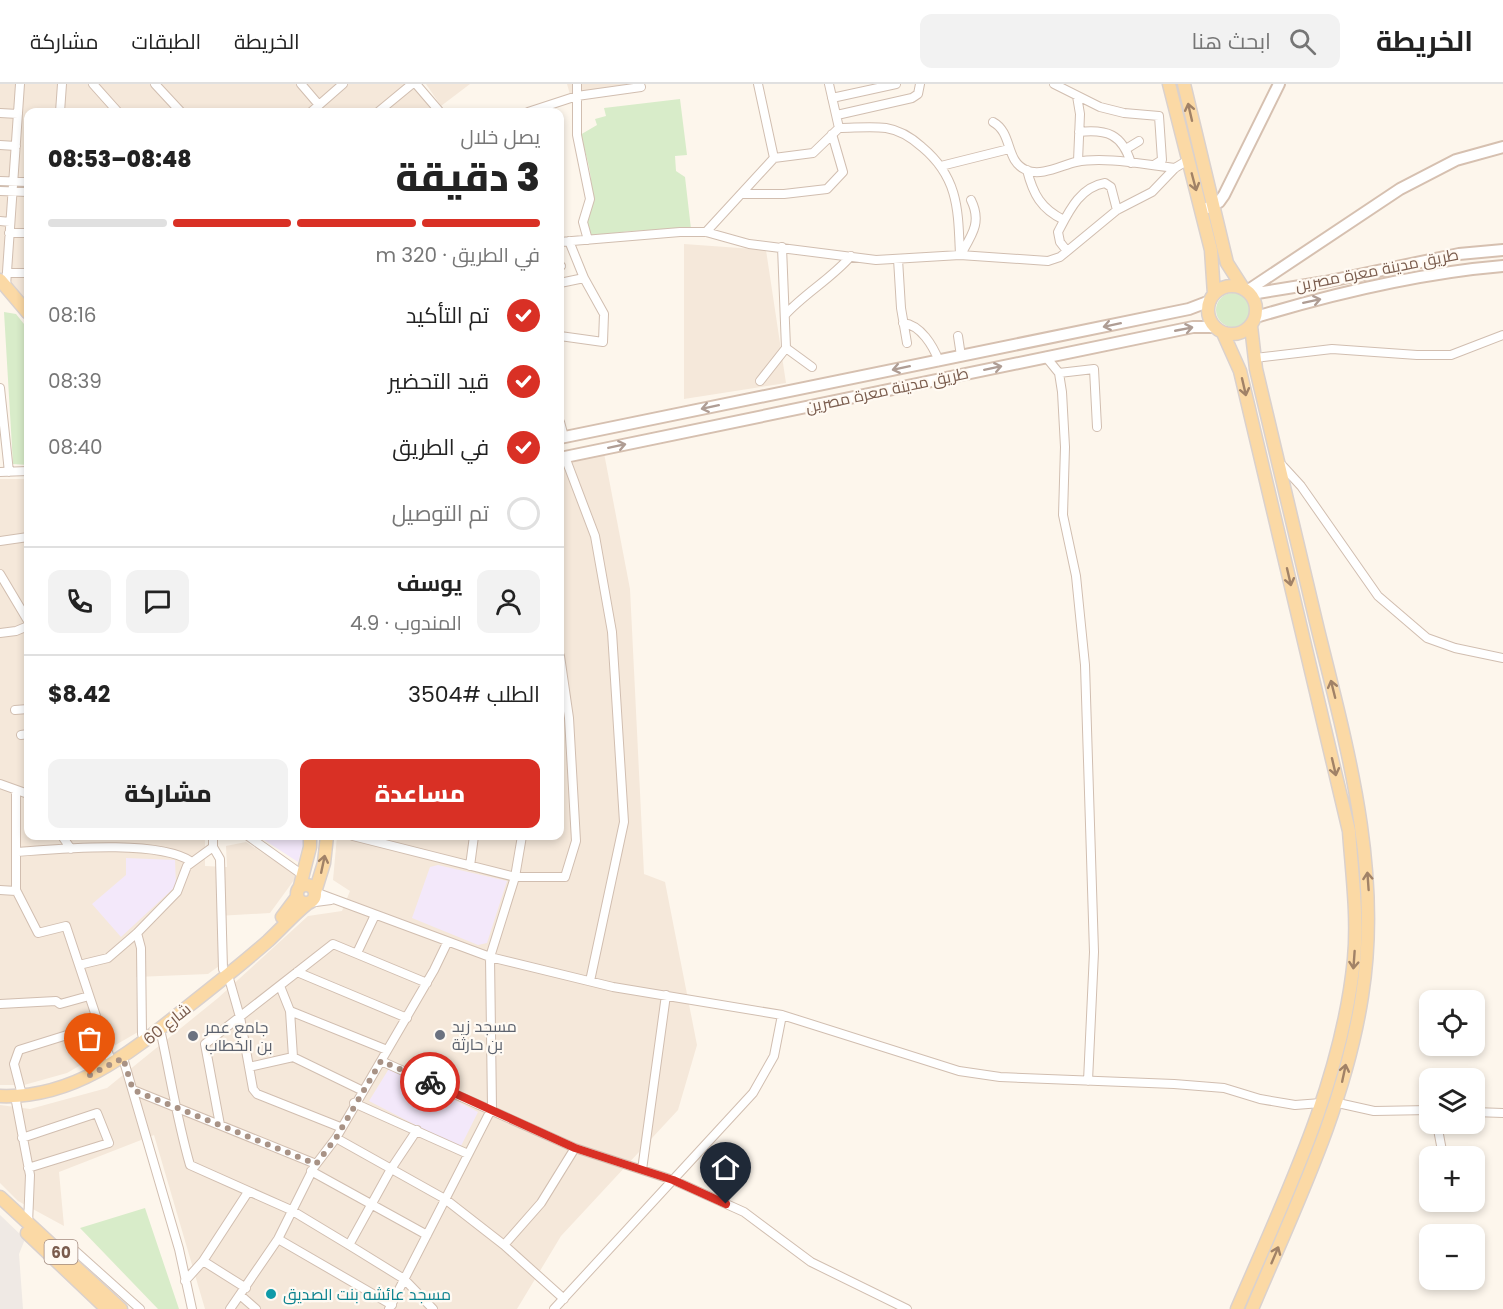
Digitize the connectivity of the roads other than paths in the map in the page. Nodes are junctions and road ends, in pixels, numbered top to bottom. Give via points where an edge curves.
1 (20, 84) edge
2 (62, 84) edge
3 (93, 84) edge
4 (301, 84) edge
5 (344, 84) edge
6 (414, 84) edge
7 (577, 84) edge
8 (758, 84) edge
9 (829, 84) edge
10 (896, 84) edge
11 (920, 84) edge
12 (1054, 84) edge
13 (1169, 84) edge
14 (1184, 84) edge
15 (159, 85) edge
16 (1277, 85) edge
17 (641, 87) dead end
18 (578, 96) junction
19 (1077, 96) junction
20 (832, 98) junction
21 (319, 105) junction
22 (61, 108) edge
23 (114, 108) edge
24 (178, 108) edge
25 (316, 108) edge
26 (383, 108) edge
27 (436, 108) edge
28 (540, 108) edge
29 (0, 113) edge
30 (18, 114) junction
31 (837, 115) junction
32 (993, 122) dead end
33 (840, 128) junction
34 (1079, 132) junction
35 (832, 134) junction
36 (1139, 141) dead end
37 (0, 145) edge
38 (16, 146) junction
39 (1503, 147) edge
40 (1126, 148) junction
41 (1009, 149) junction
42 (774, 158) junction
43 (1188, 160) junction
44 (1078, 161) junction
45 (1131, 163) junction
46 (941, 166) junction
47 (1153, 166) junction
48 (1175, 168) junction
49 (1027, 170) junction
50 (0, 181) edge
51 (13, 182) junction
52 (24, 182) edge
53 (0, 191) edge
54 (12, 192) junction
55 (24, 192) edge
56 (743, 195) junction
57 (971, 200) dead end
58 (1207, 208) junction
59 (1118, 210) junction
60 (1064, 220) junction
61 (0, 221) edge
62 (10, 222) junction
63 (706, 232) junction
64 (9, 233) junction
65 (24, 233) edge
66 (588, 240) junction
67 (569, 241) junction
68 (564, 242) edge
69 (782, 247) junction
70 (1503, 250) edge
71 (1067, 251) junction
72 (960, 255) junction
73 (850, 256) junction
74 (898, 260) junction
75 (1503, 266) edge
76 (24, 274) edge
77 (584, 278) junction
78 (3, 282) edge
79 (564, 282) edge
80 (1247, 291) junction
81 (1212, 297) junction
82 (24, 308) edge
83 (785, 315) junction
84 (24, 316) edge
85 (1253, 321) junction
86 (903, 323) junction
87 (1219, 330) junction
88 (1503, 334) edge
89 (958, 336) dead end
90 (564, 337) edge
91 (907, 343) dead end
92 (786, 348) junction
93 (961, 356) junction
94 (1047, 357) junction
95 (1255, 358) junction
96 (939, 361) junction
97 (812, 367) dead end
98 (1059, 373) junction
99 (760, 381) dead end
100 (0, 388) edge
101 (1097, 427) dead end
102 (564, 437) edge
103 (564, 458) edge
104 (1278, 461) junction
105 (564, 463) edge
106 (24, 471) edge
107 (4, 472) edge
108 (24, 538) edge
109 (0, 541) edge
110 (1, 578) edge
111 (24, 615) edge
112 (24, 628) edge
113 (0, 633) edge
114 (1503, 658) edge
115 (564, 684) edge
116 (24, 709) edge
117 (15, 710) dead end
118 (0, 783) edge
119 (16, 790) junction
120 (24, 793) edge
121 (65, 840) edge
122 (213, 840) edge
123 (252, 840) edge
124 (309, 840) edge
125 (327, 840) edge
126 (368, 840) edge
127 (473, 840) edge
128 (521, 840) edge
129 (213, 848) junction
130 (71, 849) junction
131 (16, 852) junction
132 (192, 862) junction
133 (470, 866) junction
134 (515, 877) junction
135 (0, 890) edge
136 (302, 890) junction
137 (16, 891) junction
138 (315, 891) junction
139 (333, 900) junction
140 (375, 915) junction
141 (137, 933) junction
142 (447, 943) junction
143 (357, 953) junction
144 (490, 957) junction
145 (79, 965) junction
146 (225, 972) junction
147 (297, 972) junction
148 (590, 981) junction
149 (427, 983) junction
150 (280, 986) junction
151 (666, 995) junction
152 (89, 996) junction
153 (0, 1004) edge
154 (290, 1011) junction
155 (782, 1015) junction
156 (240, 1017) junction
157 (407, 1018) junction
158 (99, 1025) junction
159 (160, 1029) junction
160 (142, 1034) junction
161 (387, 1050) junction
162 (293, 1057) junction
163 (116, 1058) junction
164 (381, 1061) junction
165 (249, 1067) junction
166 (1088, 1081) junction
167 (133, 1090) junction
168 (361, 1090) junction
169 (0, 1091) edge
170 (18, 1094) junction
171 (0, 1096) edge
172 (354, 1103) junction
173 (1321, 1103) junction
174 (1338, 1103) junction
175 (178, 1108) junction
176 (492, 1108) junction
177 (1419, 1110) edge
178 (1485, 1112) edge
179 (1503, 1113) edge
180 (220, 1125) junction
181 (340, 1127) junction
182 (417, 1130) junction
183 (22, 1138) junction
184 (336, 1138) junction
185 (575, 1148) junction
186 (468, 1154) junction
187 (28, 1168) junction
188 (314, 1168) junction
189 (391, 1169) junction
190 (642, 1170) junction
191 (673, 1180) junction
192 (248, 1192) junction
193 (0, 1197) edge
194 (445, 1199) junction
195 (371, 1205) junction
196 (0, 1207) edge
197 (291, 1210) junction
198 (28, 1224) junction
199 (427, 1235) junction
200 (278, 1239) junction
201 (350, 1245) junction
202 (504, 1245) junction
203 (56, 1248) junction
204 (203, 1261) junction
205 (404, 1279) junction
206 (185, 1281) junction
207 (246, 1288) junction
208 (240, 1295) junction
209 (564, 1299) junction
210 (391, 1307) edge
211 (107, 1309) edge
212 (121, 1309) edge
213 (140, 1309) edge
214 (192, 1309) edge
215 (230, 1309) edge
216 (256, 1309) edge
217 (433, 1309) edge
218 (554, 1309) edge
219 (907, 1309) edge
220 (1238, 1309) edge
221 (1252, 1309) edge

1 - 30 street
2 - 22 street
3 - 23 street
4 - 21 street
5 - 21 street
6 - 26 street
6 - 27 street
7 - 18 street
8 - 42 street
9 - 20 street
10 - 20 street
11 - 31 street via 914,97
12 - 19 street
13 - 43 main road
58 -> 14 main road
15 - 24 street
16 - 58 main road via 1224,195
17 - 18 street
18 - 28 street
18 - 66 street via 577,135 590,199 582,222
19 - 34 street
19 - 47 street via 1124,113 1159,116 1162,160
20 - 31 street
21 - 25 street
29 - 30 street
30 - 38 street
31 - 33 street
32 - 41 street via 1004,130
33 - 35 street
33 - 46 street via 887,128 913,138
34 - 40 street via 1104,131
34 - 44 street
35 - 42 street via 813,153
35 - 56 street via 843,172 827,189
36 - 40 street
37 - 38 street
38 - 51 street
39 - 80 main road via 1456,160 1400,189
40 - 45 street
41 - 46 street
41 - 49 street via 1014,160
42 - 56 street
43 - 48 street
43 -> 58 main road
44 - 45 street
44 - 49 street via 1044,171
45 - 47 street
46 - 72 street via 953,188
47 - 48 street
48 - 59 street via 1152,192
49 - 60 street via 1039,201
50 - 51 street
51 - 52 street
51 - 54 street
53 - 54 street
54 - 55 street
54 - 62 street
56 - 63 street
57 - 72 street via 976,225
58 - 80 main road via 1227,263
58 - 81 main road
59 - 60 street via 1111,187 1105,183 1091,185
59 - 71 street
60 - 71 street via 1058,237
61 - 62 street
62 - 64 street
63 - 66 street
63 - 69 street via 749,244
64 - 65 street
64 - 78 street
66 - 67 street
67 - 68 street
67 - 77 street
69 - 73 street
69 - 83 street
70 - 80 main road, طريق مدينة معرة مصرين via 1459,254 1325,282
71 - 72 street via 1048,261
72 - 74 street
73 - 74 street
73 - 83 street
74 - 86 street
85 -> 75 main road, طريق مدينة معرة مصرين via 1291,305 1427,275
76 - 78 street
77 - 79 street
77 - 90 street via 604,314 603,342
78 - 82 main road
78 - 84 main road
80 - 81 main road via 1228,286
80 - 85 main road via 1256,304
81 - 87 main road via 1209,315
81 -> 93 main road, طريق مدينة معرة مصرين via 1190,309
83 - 92 street
85 - 87 main road via 1238,334
85 - 95 main road
86 - 91 street
86 - 96 street via 910,324 929,341
94 -> 87 main road, طريق مدينة معرة مصرين via 1193,327
87 -> 173 main road via 1240,371 1349,831 1354,956 1350,997
88 - 95 street via 1451,355 1332,349
89 - 93 street
92 - 97 street
92 - 99 street
93 - 96 main road, طريق مدينة معرة مصرين
94 - 98 street
103 -> 94 main road, طريق مدينة معرة مصرين
95 - 104 main road
96 -> 102 main road, طريق مدينة معرة مصرين
98 - 101 street via 1094,369
98 - 166 street via 1065,447 1063,515 1076,576 1085,665 1094,952
100 - 107 street
104 - 114 street via 1301,486 1378,596 1426,638
174 -> 104 main road via 1362,997 1370,905 1365,844 1346,744
105 - 148 street via 595,536 612,632 624,822
106 - 107 street
108 - 109 street
110 - 111 street
112 - 113 street
115 - 134 street via 576,841 565,877
116 - 117 street
118 - 119 street
119 - 120 street
119 - 131 street
121 - 130 street
122 - 129 street
123 - 136 street
124 - 136 main road
138 -> 125 main road
126 - 133 street
127 - 133 street
128 - 134 street
129 - 132 street
129 - 146 street via 220,859
130 - 131 street
130 - 132 street via 125,847 183,856
131 - 137 street
132 - 141 street via 177,892
133 - 134 street
134 - 144 street
135 - 137 street
136 - 138 main road, شارع 60 via 314,898
136 - 139 street
136 - 146 main road, شارع 60
137 - 145 street via 38,933 66,926
138 - 139 street
139 - 140 street
140 - 142 street
140 - 143 street
141 - 145 street via 108,958
141 - 160 street via 141,948
142 - 144 street
142 - 149 street
143 - 147 street via 333,944
143 - 149 street
144 - 148 street
144 - 176 street
145 - 152 street
146 - 156 street
146 - 159 main road, شارع 60
146 - 160 main road, شارع 60
147 - 150 street
147 - 157 street
148 - 151 street
149 - 157 street
150 - 154 street
150 - 156 street
151 - 155 street
151 - 190 street
152 - 153 street via 60,1004
152 - 158 street
154 - 161 street
154 - 162 street
155 - 166 street via 959,1071
155 - 191 street via 777,1046 759,1084
156 - 165 street
156 - 180 street via 205,1044
157 - 161 street
158 - 163 street
158 - 170 street via 20,1050 14,1064
159 - 163 main road, شارع 60
159 - 175 street
160 - 163 main road, شارع 60
161 - 164 street
162 - 165 street
162 - 168 street
163 - 167 street
163 - 170 main road, شارع 60 via 72,1084 48,1092
164 - 168 street
164 - 176 street
165 - 181 street via 257,1094
166 - 173 street via 1224,1088 1294,1105
167 - 175 street
167 - 206 street via 180,1249
168 - 172 street
169 - 170 main road, شارع 60
170 - 171 main road, شارع 60
170 - 183 street
172 - 181 street
172 - 182 street
173 - 220 main road
174 - 177 street via 1374,1111
221 -> 174 main road
175 - 180 street
175 - 192 street via 178,1126 190,1165
176 - 185 street
176 - 186 street
178 - 179 street
180 - 188 street
181 - 184 street
182 - 186 street
182 - 189 street
183 - 187 street
183 - 187 street via 97,1113 109,1143
184 - 188 street
184 - 189 street
185 - 190 street
185 - 202 street via 541,1203
186 - 194 street
187 - 198 street
188 - 195 street
188 - 197 street
189 - 194 street
189 - 195 street
190 - 191 street
191 - 209 street
191 - 219 street via 744,1212 811,1262
192 - 197 street
192 - 204 street
193 - 198 main road, 60
194 - 199 street
194 - 202 street
195 - 199 street
195 - 201 street
196 - 211 main road, 60
197 - 200 street
197 - 201 street
198 - 203 main road, 60
199 - 205 street
200 - 207 street
200 - 210 street
201 - 205 street
202 - 209 street
203 - 212 main road, 60
203 - 213 street via 72,1248
204 - 206 street
204 - 207 street
205 - 210 street
205 - 217 street
206 - 214 street
207 - 208 street
208 - 215 street
208 - 216 street
209 - 218 street

